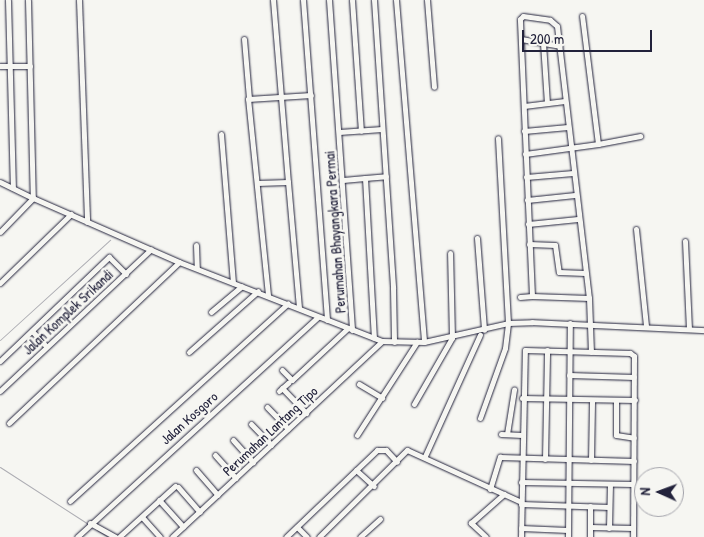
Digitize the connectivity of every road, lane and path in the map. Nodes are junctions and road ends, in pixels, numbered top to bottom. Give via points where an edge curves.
1 (8, 0) edge
2 (28, 0) edge
3 (78, 0) edge
4 (273, 0) edge
5 (303, 0) edge
6 (329, 0) edge
7 (352, 0) edge
8 (374, 0) edge
9 (396, 0) edge
10 (427, 0) edge
11 (582, 16) dead end
12 (244, 39) dead end
13 (521, 39) junction
14 (544, 43) junction
15 (559, 46) junction
16 (0, 66) edge
17 (10, 66) junction
18 (30, 66) junction
19 (434, 87) dead end
20 (311, 95) junction
21 (281, 96) junction
22 (249, 99) junction
23 (565, 100) junction
24 (547, 103) junction
25 (524, 106) junction
26 (568, 127) junction
27 (382, 130) junction
28 (361, 131) junction
29 (524, 131) junction
30 (339, 132) junction
31 (221, 134) dead end
32 (640, 136) dead end
33 (498, 138) dead end
34 (598, 144) junction
35 (571, 148) junction
36 (525, 154) junction
37 (573, 173) junction
38 (386, 176) junction
39 (526, 177) junction
40 (365, 178) junction
41 (344, 180) junction
42 (288, 182) junction
43 (2, 183) edge
44 (257, 183) junction
45 (13, 188) junction
46 (0, 190) edge
47 (575, 195) junction
48 (33, 198) junction
49 (527, 200) junction
50 (71, 214) junction
51 (578, 219) junction
52 (87, 222) junction
53 (528, 224) junction
54 (636, 228) dead end
55 (0, 232) edge
56 (477, 238) dead end
57 (685, 241) dead end
58 (529, 244) junction
59 (196, 245) dead end
60 (151, 249) junction
61 (450, 253) dead end
62 (179, 262) junction
63 (197, 268) junction
64 (126, 274) junction
65 (586, 274) junction
66 (0, 283) edge
67 (233, 283) junction
68 (242, 286) junction
69 (258, 291) junction
70 (268, 295) junction
71 (532, 296) junction
72 (520, 297) dead end
73 (588, 298) junction
74 (288, 303) junction
75 (299, 308) junction
76 (211, 312) dead end
77 (318, 317) junction
78 (327, 320) junction
79 (508, 323) junction
80 (570, 323) junction
81 (590, 324) junction
82 (646, 325) junction
83 (689, 328) junction
84 (350, 329) junction
85 (704, 330) edge
86 (32, 331) junction
87 (482, 333) junction
88 (374, 338) junction
89 (452, 338) junction
90 (382, 341) junction
91 (394, 342) junction
92 (417, 342) junction
93 (424, 342) junction
94 (46, 346) junction
95 (547, 350) junction
96 (570, 351) junction
97 (189, 352) dead end
98 (591, 352) junction
99 (0, 361) edge
100 (282, 370) dead end
101 (569, 375) junction
102 (634, 377) junction
103 (289, 382) dead end
104 (359, 384) dead end
105 (514, 390) dead end
106 (0, 391) edge
107 (382, 398) junction
108 (522, 398) junction
109 (546, 398) junction
110 (569, 398) junction
111 (592, 400) junction
112 (616, 400) junction
113 (635, 400) junction
114 (414, 404) dead end
115 (267, 407) dead end
116 (306, 413) junction
117 (480, 418) dead end
118 (9, 423) dead end
119 (251, 424) dead end
120 (288, 429) junction
121 (357, 435) dead end
122 (522, 435) junction
123 (634, 438) junction
124 (233, 440) dead end
125 (271, 445) junction
126 (215, 454) dead end
127 (424, 456) junction
128 (522, 458) junction
129 (545, 459) junction
130 (568, 460) junction
131 (591, 460) junction
132 (634, 461) junction
133 (253, 462) junction
134 (397, 462) junction
135 (196, 470) dead end
136 (356, 470) junction
137 (236, 478) junction
138 (522, 482) junction
139 (568, 483) junction
140 (610, 484) junction
141 (633, 484) junction
142 (374, 486) junction
143 (490, 489) junction
144 (504, 494) junction
145 (218, 495) junction
146 (159, 500) junction
147 (70, 501) dead end
148 (521, 503) junction
149 (568, 506) junction
150 (590, 506) junction
151 (609, 507) junction
152 (200, 512) junction
153 (142, 517) junction
154 (380, 519) dead end
155 (89, 524) junction
156 (183, 527) junction
157 (297, 527) junction
158 (521, 528) junction
159 (590, 528) junction
160 (609, 528) junction
161 (633, 528) junction
162 (568, 530) junction
163 (77, 537) edge
164 (115, 537) edge
165 (119, 537) edge
166 (160, 537) edge
167 (172, 537) edge
168 (286, 537) edge
169 (307, 537) edge
170 (319, 537) edge
171 (360, 537) edge
172 (486, 537) edge
173 (521, 537) edge
174 (568, 537) edge
175 (590, 537) edge
176 (633, 537) edge

1 - 17 street
2 - 18 street
3 - 52 street
4 - 21 street
5 - 20 street
6 - 30 street, Perumahan Bhayangkara Permai
7 - 28 street
8 - 27 street
9 - 93 street
10 - 19 street
11 - 34 street
12 - 22 street
13 - 14 street
13 - 15 street via 521,17 550,20 556,23
13 - 25 street
14 - 15 street
14 - 24 street
15 - 23 street
16 - 17 street
17 - 18 street
17 - 45 street
18 - 48 street
20 - 21 street
20 - 78 street
21 - 22 street
21 - 42 street
22 - 44 street
23 - 24 street
23 - 26 street
24 - 25 street
25 - 29 street
26 - 29 street
26 - 35 street
27 - 28 street
27 - 38 street
28 - 30 street
29 - 36 street
30 - 41 street, Perumahan Bhayangkara Permai
31 - 67 street
32 - 34 street
33 - 79 street
34 - 35 street
35 - 36 street
35 - 37 street
36 - 39 street
37 - 39 street
37 - 47 street
38 - 40 street
38 - 91 street
39 - 49 street
40 - 41 street
40 - 88 street
41 - 84 street, Perumahan Bhayangkara Permai
42 - 44 street
42 - 75 street
43 - 45 street
43 - 46 street
44 - 70 street
45 - 48 street
47 - 49 street
47 - 51 street
48 - 50 street
48 - 55 street
49 - 53 street
50 - 52 street
50 - 66 street
51 - 53 street
51 - 65 street
52 - 60 street
53 - 58 street
54 - 82 street
56 - 87 street
57 - 83 street
58 - 65 street via 554,245 558,272
58 - 71 street
59 - 63 street
60 - 62 street
60 - 64 street, Jalan Komplek Srikandi
61 - 89 street
62 - 63 street
62 - 118 street
63 - 67 street
64 - 86 street via 109,257
64 - 94 street, Jalan Komplek Srikandi
65 - 73 street
67 - 68 street
68 - 69 street
68 - 76 street
69 - 70 street
69 - 97 street
70 - 74 street
71 - 72 street
71 - 73 street
73 - 81 street
74 - 75 street
74 - 147 street
75 - 77 street
77 - 78 street
77 - 155 street, Jalan Kosgoro
78 - 84 street
79 - 80 street
79 - 87 street
79 - 117 street via 505,348
80 - 81 street
80 - 96 street
81 - 82 street
81 - 98 street
82 - 83 street
83 - 85 street
84 - 88 street
84 - 100 street via 292,380
86 - 94 street
86 - 99 street
87 - 89 street
87 - 127 street
88 - 90 street
89 - 93 street
89 - 114 street
90 - 91 street
90 - 116 street, Perumahan Lantang Tipo
91 - 92 street
92 - 93 street
92 - 107 street
94 - 106 street, Jalan Komplek Srikandi
95 - 96 street
95 - 108 street via 524,351
95 - 109 street
96 - 98 street
96 - 101 street
98 - 102 street via 633,354
101 - 102 street
101 - 110 street
102 - 113 street
103 - 116 street via 281,390
104 - 107 street
105 - 122 street via 504,434
107 - 121 street
108 - 109 street
108 - 122 street
109 - 110 street
109 - 129 street
110 - 111 street
110 - 130 street
111 - 112 street
111 - 131 street
112 - 113 street
112 - 123 street via 616,436
113 - 123 street
115 - 120 street
116 - 120 street, Perumahan Lantang Tipo
119 - 125 street
120 - 125 street, Perumahan Lantang Tipo
122 - 128 street
123 - 132 street
124 - 133 street
125 - 133 street, Perumahan Lantang Tipo
126 - 137 street
127 - 134 street via 407,450
127 - 143 street
128 - 129 street
128 - 138 street
128 - 143 street via 498,458
129 - 130 street
130 - 131 street
130 - 139 street
131 - 132 street
132 - 141 street
133 - 137 street, Perumahan Lantang Tipo
134 - 136 street via 380,448
134 - 142 street
135 - 145 street
136 - 142 street
136 - 157 street
137 - 145 street, Perumahan Lantang Tipo
138 - 139 street
138 - 148 street
139 - 140 street
139 - 149 street
140 - 141 street
140 - 151 street
141 - 161 street
142 - 170 street
143 - 144 street
144 - 148 street
144 - 172 street via 472,523
145 - 152 street, Perumahan Lantang Tipo
146 - 152 street via 176,487
146 - 153 street
146 - 156 street
148 - 149 street
148 - 158 street
149 - 150 street
149 - 162 street
150 - 151 street
150 - 159 street
151 - 160 street
152 - 156 street, Perumahan Lantang Tipo
153 - 165 street
153 - 166 street
154 - 171 street
155 - 163 street, Jalan Kosgoro
155 - 164 street
156 - 167 street, Perumahan Lantang Tipo
157 - 168 street
157 - 169 street
158 - 162 street
158 - 173 street
159 - 160 street
159 - 175 street
160 - 161 street
161 - 176 street
162 - 174 street

